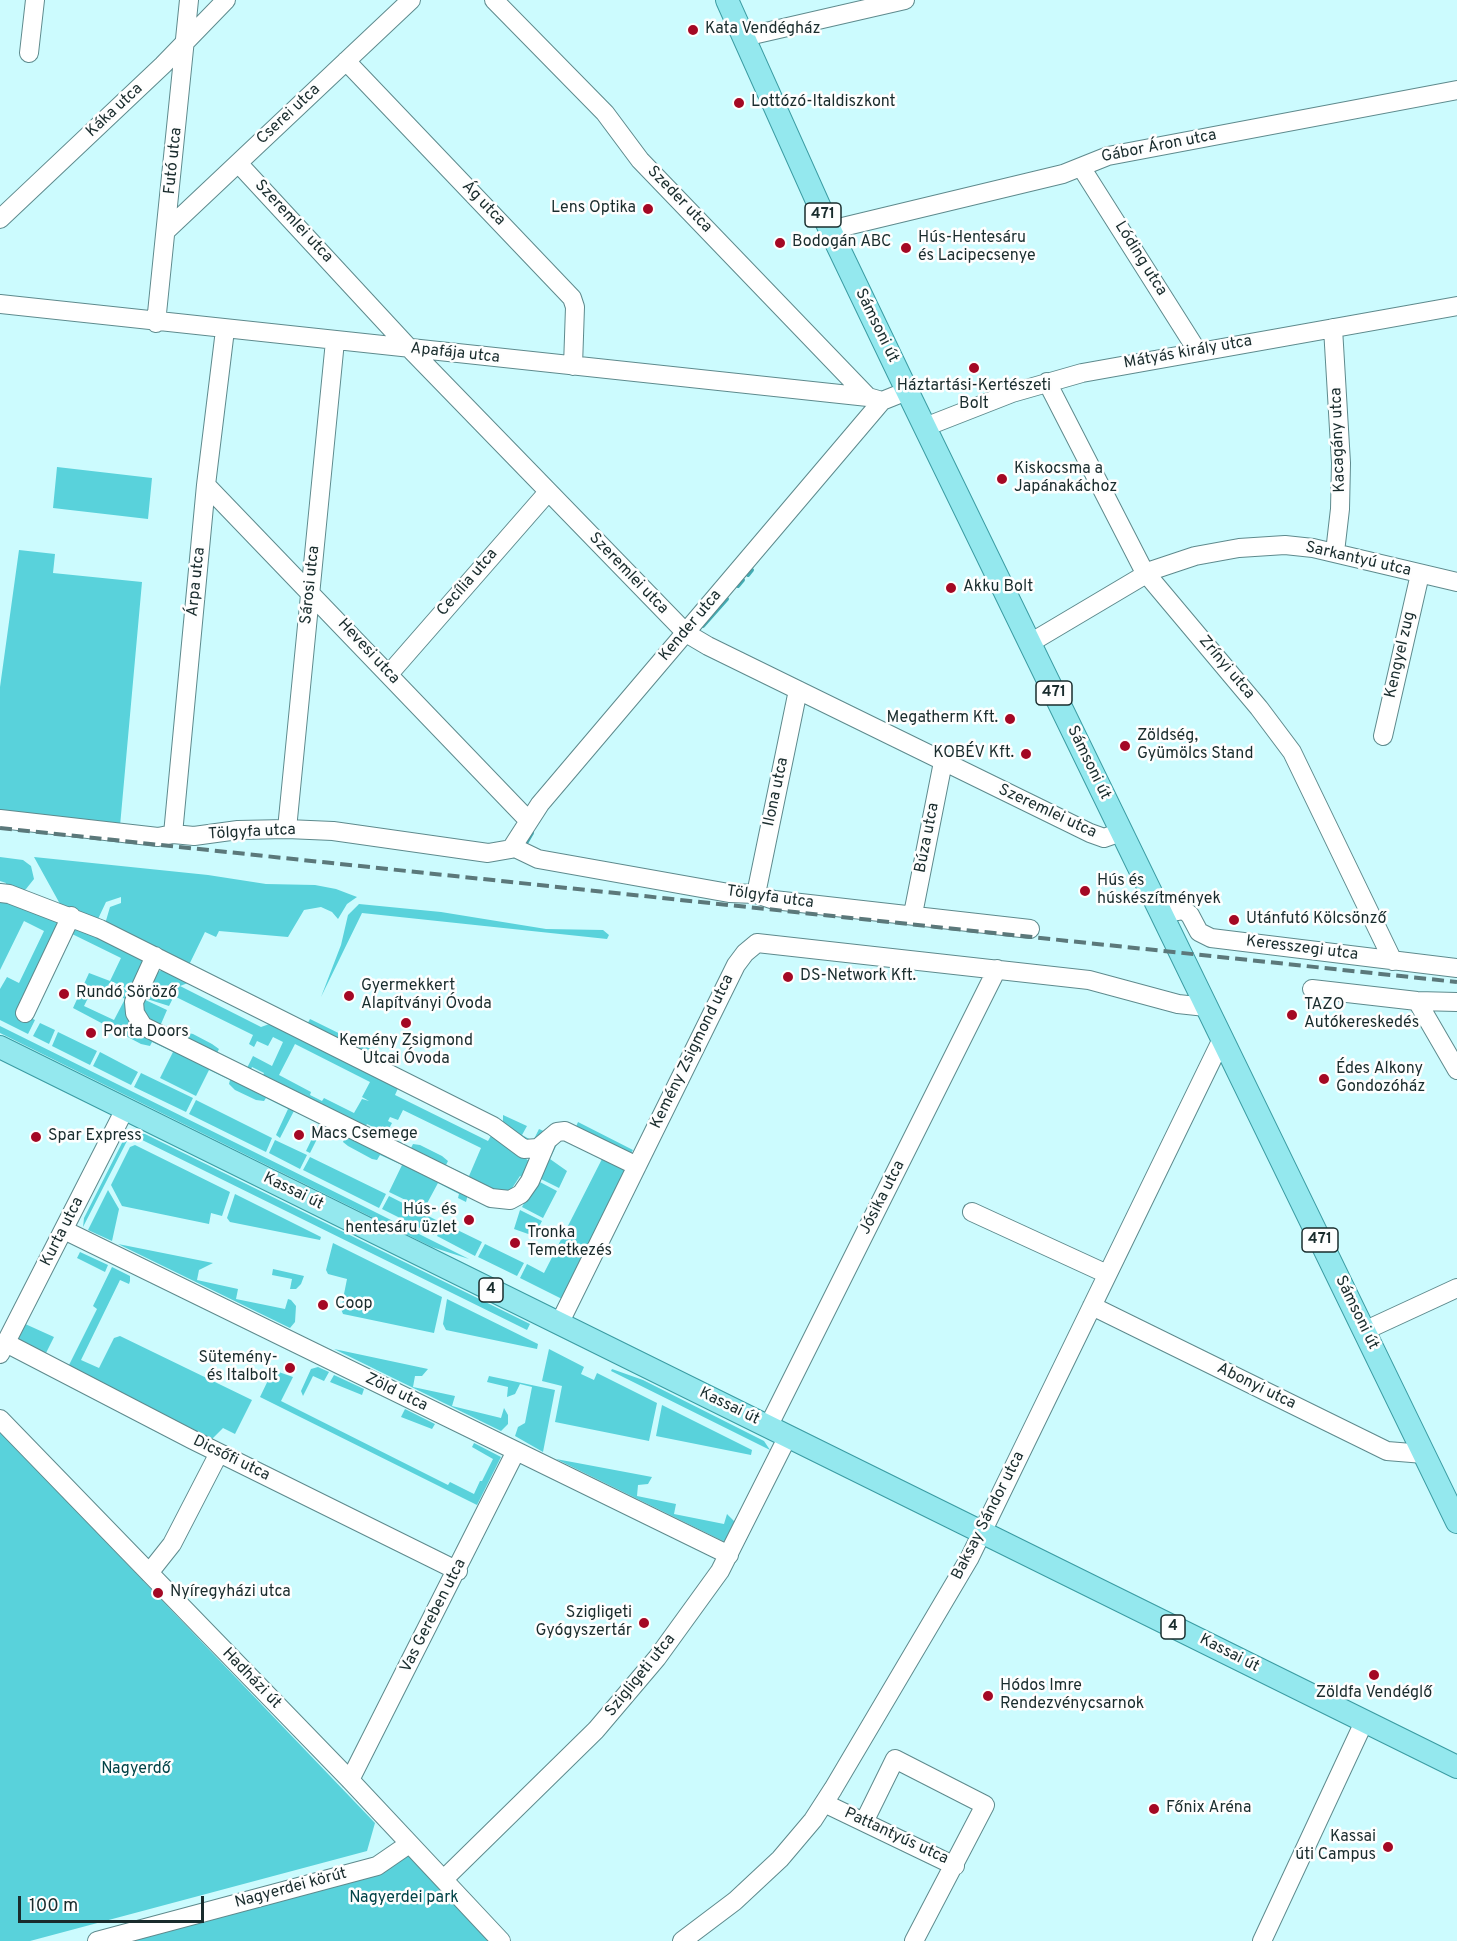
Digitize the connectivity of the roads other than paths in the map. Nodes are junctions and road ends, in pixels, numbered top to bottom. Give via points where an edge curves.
1 (35, 0) edge
2 (189, 0) edge
3 (226, 0) edge
4 (411, 0) edge
5 (494, 0) edge
6 (726, 0) edge
7 (905, 0) edge
8 (744, 37) junction
9 (185, 41) junction
10 (29, 53) dead end
11 (346, 61) junction
12 (1457, 90) edge
13 (238, 163) junction
14 (1081, 166) junction
15 (0, 219) edge
16 (167, 230) junction
17 (830, 230) junction
18 (0, 304) edge
19 (1457, 306) edge
20 (156, 322) junction
21 (1333, 328) junction
22 (225, 330) junction
23 (335, 341) junction
24 (411, 350) junction
25 (1198, 352) junction
26 (573, 366) junction
27 (1047, 382) junction
28 (907, 391) junction
29 (875, 399) junction
30 (925, 428) junction
31 (206, 485) junction
32 (548, 492) junction
33 (1335, 552) junction
34 (1145, 574) junction
35 (1420, 574) junction
36 (1457, 582) edge
37 (311, 593) junction
38 (686, 633) junction
39 (1030, 643) junction
40 (388, 674) junction
41 (798, 690) junction
42 (1383, 736) dead end
43 (943, 762) junction
44 (0, 819) edge
45 (528, 820) junction
46 (287, 829) junction
47 (1121, 832) junction
48 (173, 834) junction
49 (509, 850) junction
50 (0, 893) edge
51 (756, 894) junction
52 (913, 914) junction
53 (1161, 914) junction
54 (71, 916) junction
55 (1030, 929) dead end
56 (155, 956) junction
57 (1394, 961) junction
58 (1457, 968) edge
59 (997, 969) junction
60 (1312, 989) dead end
61 (1417, 1001) junction
62 (1457, 1002) edge
63 (1206, 1007) junction
64 (25, 1013) dead end
65 (1222, 1040) junction
66 (0, 1047) edge
67 (1457, 1070) edge
68 (125, 1108) junction
69 (547, 1141) junction
70 (637, 1166) junction
71 (972, 1212) dead end
72 (64, 1230) junction
73 (1107, 1274) junction
74 (1457, 1288) edge
75 (1092, 1306) junction
76 (559, 1324) junction
77 (1364, 1332) junction
78 (3, 1349) edge
79 (0, 1419) edge
80 (778, 1432) junction
81 (516, 1451) junction
82 (219, 1453) junction
83 (1424, 1454) junction
84 (1457, 1522) edge
85 (982, 1532) junction
86 (729, 1555) junction
87 (458, 1570) junction
88 (149, 1573) junction
89 (1364, 1722) junction
90 (1457, 1767) edge
91 (350, 1780) junction
92 (824, 1803) junction
93 (864, 1822) junction
94 (409, 1844) junction
95 (955, 1866) junction
96 (444, 1879) junction
97 (97, 1941) edge
98 (501, 1941) edge
99 (682, 1941) edge
100 (914, 1941) edge
101 (1262, 1941) edge

1 - 10 street
2 - 9 street, Futó utca
3 - 9 street, Káka utca
4 - 11 street, Cserei utca
5 - 29 street, Szeder utca via 605,113 640,160
6 - 8 main road, Sámsoni út / 471
7 - 8 street
8 - 17 main road, Sámsoni út / 471
9 - 15 street, Káka utca
9 - 16 street, Futó utca
11 - 13 street, Cserei utca
11 - 26 street, Ág utca via 572,298
12 - 14 street, Gábor Áron utca via 1108,156
13 - 16 street, Cserei utca
13 - 24 street, Szeremlei utca
14 - 17 street, Gábor Áron utca via 1063,174
14 - 25 street, Lóding utca
16 - 20 street, Futó utca
17 - 28 main road, Sámsoni út / 471
18 - 20 street, Apafája utca
19 - 21 street, Mátyás király utca
20 - 22 street, Apafája utca
21 - 25 street, Mátyás király utca
21 - 33 street, Kacagány utca via 1341,463 1341,509
22 - 23 street, Apafája utca
22 - 31 street, Árpa utca
23 - 24 street, Apafája utca
23 - 37 street, Sárosi utca
24 - 26 street, Apafája utca
24 - 32 street, Szeremlei utca
25 - 27 street, Mátyás király utca
26 - 29 street, Apafája utca
27 - 30 street, Mátyás király utca
27 - 34 street, Zrínyi utca
28 - 29 street, Apafája utca
28 - 30 main road, Sámsoni út / 471
29 - 38 street, Kender utca
30 - 39 main road, Sámsoni út / 471
31 - 37 street, Hevesi utca
31 - 48 street, Árpa utca
32 - 38 street, Szeremlei utca
32 - 40 street, Cecília utca
33 - 34 street, Sarkantyú utca via 1294,545 1239,548 1195,556
33 - 35 street, Sarkantyú utca
34 - 39 street, Sarkantyú utca
34 - 57 street, Zrínyi utca via 1284,739
35 - 36 street, Sarkantyú utca
35 - 42 street, Kengyel zug
37 - 40 street, Hevesi utca
37 - 46 street, Sárosi utca
38 - 41 street, Szeremlei utca
38 - 45 street, Kender utca
39 - 47 main road, Sámsoni út / 471
40 - 45 street, Hevesi utca
41 - 43 street, Szeremlei utca
41 - 51 street, Ilona utca
43 - 47 street, Szeremlei utca via 1095,835 1107,838
43 - 52 street, Búza utca
44 - 48 street, Tölgyfa utca via 158,837
45 - 49 street, Kender utca
46 - 48 street, Tölgyfa utca
46 - 49 street, Tölgyfa utca via 333,831 488,853
47 - 53 main road, Sámsoni út / 471
49 - 51 street, Tölgyfa utca via 554,862 729,893
50 - 54 street
51 - 52 street, Tölgyfa utca via 774,900
52 - 55 street, Tölgyfa utca
53 - 57 street, Keresszegi utca via 1184,910 1199,932 1211,938
53 - 63 main road, Sámsoni út / 471
54 - 56 street
54 - 64 street
56 - 69 street via 493,1126 521,1147 533,1149
56 - 69 street via 134,1002 143,1026 483,1194 500,1201 518,1197 530,1181
57 - 58 street, Keresszegi utca
59 - 63 street via 1099,981 1167,1001
59 - 70 street, Kemény Zsigmond utca via 758,943 739,961
59 - 80 street, Jósika utca
60 - 61 street
61 - 62 street
61 - 67 street
63 - 65 main road, Sámsoni út / 471
65 - 73 street, Baksay Sándor utca
65 - 77 main road, Sámsoni út / 471
66 - 68 main road, Kassai út / 4
68 - 72 street, Kurta utca
68 - 76 main road, Kassai út / 4
69 - 70 street via 557,1132 567,1131
70 - 76 street, Kemény Zsigmond utca
71 - 73 street
72 - 78 street, Kurta utca
72 - 81 street, Zöld utca
73 - 75 street, Baksay Sándor utca
74 - 77 street
75 - 83 street, Abonyi utca via 1383,1449 1397,1454
75 - 85 street, Baksay Sándor utca
76 - 80 main road, Kassai út / 4
77 - 83 main road, Sámsoni út / 471
78 - 82 street, Dicsőfi utca
79 - 88 street, Hadházi út
80 - 85 main road, Kassai út / 4
80 - 86 street, Szigligeti utca
81 - 86 street, Zöld utca
81 - 87 street, Vas Gereben utca
82 - 87 street, Dicsőfi utca
82 - 88 street via 172,1544
83 - 84 main road, Sámsoni út / 471
85 - 89 main road, Kassai út / 4
85 - 92 street, Baksay Sándor utca
86 - 96 street, Szigligeti utca via 701,1599 622,1701
87 - 91 street, Vas Gereben utca
88 - 91 street, Hadházi út
89 - 90 main road, Kassai út / 4
89 - 101 street
91 - 94 street, Hadházi út
92 - 93 street, Pattantyús utca
92 - 99 street, Baksay Sándor utca via 769,1870
93 - 95 street, Pattantyús utca
93 - 95 street via 895,1759 985,1805
94 - 96 street, Hadházi út
94 - 97 street, Nagyerdei körút via 377,1866
95 - 100 street, Pattantyús utca
96 - 98 street, Hadházi út

